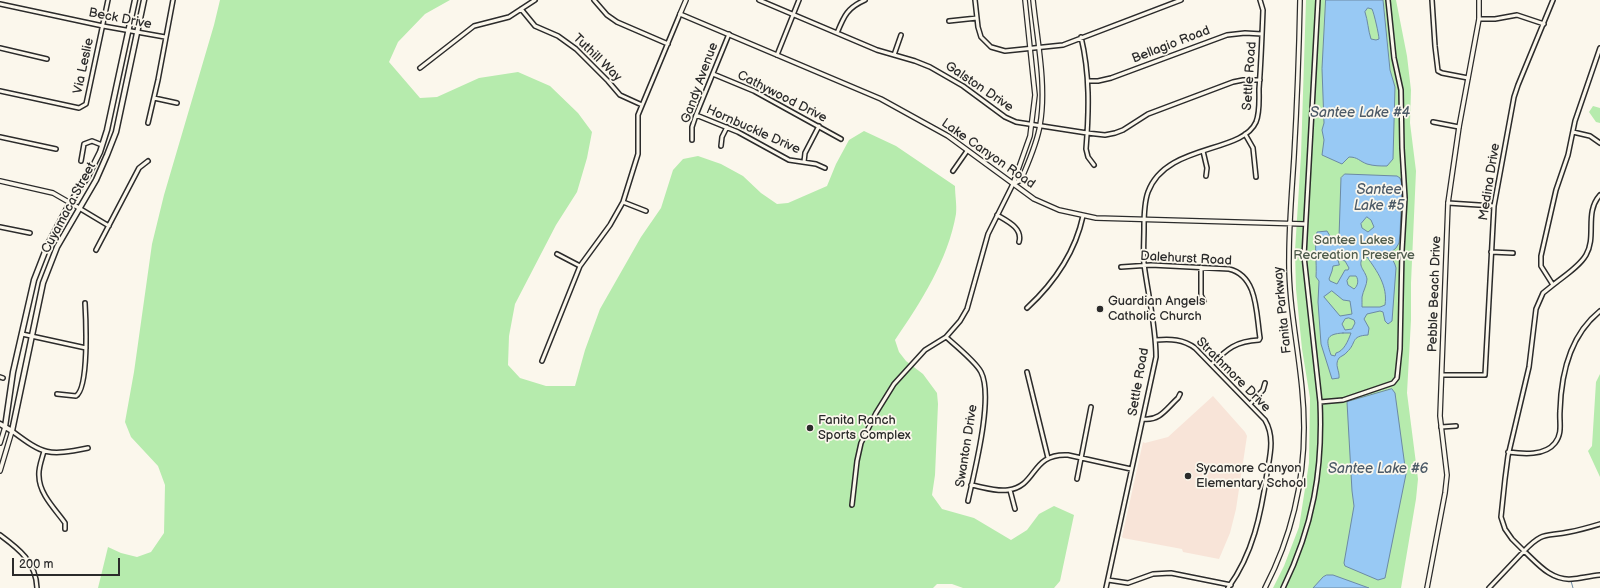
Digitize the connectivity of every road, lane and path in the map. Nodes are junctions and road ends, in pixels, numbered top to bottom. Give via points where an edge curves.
1 (108, 0) edge
2 (135, 0) edge
3 (144, 0) edge
4 (173, 0) edge
5 (535, 0) edge
6 (594, 0) edge
7 (686, 0) edge
8 (759, 0) edge
9 (799, 0) edge
10 (865, 0) edge
11 (975, 0) edge
12 (1026, 0) edge
13 (1033, 0) edge
14 (1181, 0) edge
15 (1260, 0) edge
16 (1300, 0) edge
17 (1318, 0) edge
18 (1388, 0) edge
19 (1432, 0) edge
20 (1479, 0) edge
21 (1553, 0) edge
22 (0, 4) edge
23 (522, 9) junction
24 (680, 14) junction
25 (792, 15) junction
26 (977, 18) junction
27 (1478, 19) junction
28 (949, 21) dead end
29 (1544, 24) junction
30 (103, 26) junction
31 (129, 30) junction
32 (137, 31) junction
33 (837, 33) junction
34 (729, 34) junction
35 (1262, 34) junction
36 (901, 35) dead end
37 (165, 37) junction
38 (1081, 37) junction
39 (668, 44) junction
40 (0, 48) edge
41 (1038, 48) junction
42 (1600, 48) edge
43 (1031, 49) junction
44 (777, 55) junction
45 (894, 55) junction
46 (48, 59) dead end
47 (420, 68) dead end
48 (713, 74) junction
49 (1468, 78) junction
50 (1260, 80) junction
51 (1088, 81) junction
52 (0, 91) edge
53 (154, 98) junction
54 (176, 103) dead end
55 (642, 105) junction
56 (696, 115) junction
57 (148, 122) dead end
58 (1433, 122) dead end
59 (1032, 125) junction
60 (819, 126) junction
61 (1040, 126) junction
62 (726, 127) junction
63 (1459, 127) junction
64 (1573, 132) junction
65 (1087, 133) junction
66 (1246, 134) junction
67 (0, 137) edge
68 (841, 139) dead end
69 (692, 140) dead end
70 (1600, 142) edge
71 (102, 145) junction
72 (721, 146) dead end
73 (56, 149) dead end
74 (967, 151) junction
75 (1203, 151) junction
76 (81, 161) dead end
77 (148, 161) dead end
78 (804, 162) junction
79 (1094, 165) dead end
80 (825, 168) dead end
81 (953, 171) dead end
82 (1206, 176) dead end
83 (1256, 177) dead end
84 (0, 181) edge
85 (1013, 184) junction
86 (1600, 195) edge
87 (622, 202) junction
88 (70, 203) junction
89 (1448, 203) junction
90 (1494, 206) junction
91 (80, 208) junction
92 (646, 211) dead end
93 (997, 215) junction
94 (1083, 216) junction
95 (1144, 220) junction
96 (1290, 224) junction
97 (1304, 224) dead end
98 (109, 226) junction
99 (0, 227) edge
100 (30, 233) dead end
101 (1019, 242) dead end
102 (96, 250) dead end
103 (1491, 252) junction
104 (1512, 253) dead end
105 (557, 254) dead end
106 (1144, 265) junction
107 (580, 266) junction
108 (1121, 267) dead end
109 (1201, 267) junction
110 (1553, 285) junction
111 (1204, 301) dead end
112 (85, 303) dead end
113 (1027, 308) dead end
114 (1600, 311) edge
115 (22, 334) junction
116 (32, 336) junction
117 (946, 337) junction
118 (1156, 340) junction
119 (86, 348) junction
120 (542, 361) dead end
121 (1212, 364) junction
122 (1027, 372) dead end
123 (1442, 375) junction
124 (1265, 383) dead end
125 (57, 394) dead end
126 (1180, 394) dead end
127 (1320, 402) junction
128 (1250, 404) junction
129 (1091, 407) dead end
130 (1143, 419) junction
131 (0, 424) edge
132 (1456, 426) dead end
133 (5, 427) junction
134 (1441, 427) junction
135 (12, 431) junction
136 (0, 443) edge
137 (88, 448) dead end
138 (44, 451) junction
139 (1508, 452) junction
140 (1048, 458) junction
141 (1081, 458) junction
142 (1131, 469) junction
143 (0, 471) edge
144 (1077, 479) dead end
145 (971, 485) junction
146 (1010, 490) junction
147 (968, 501) dead end
148 (852, 505) dead end
149 (1015, 509) dead end
150 (1600, 524) edge
151 (65, 528) dead end
152 (0, 535) edge
153 (1524, 551) junction
154 (1600, 575) edge
155 (1108, 580) junction
156 (1231, 585) junction
157 (37, 588) edge
158 (1106, 588) edge
159 (1228, 588) edge
160 (1265, 588) edge
161 (1283, 588) edge
162 (1427, 588) edge
163 (1489, 588) edge

1 - 30 street, Via Leslie
2 - 31 main road, Cuyamaca Street
3 - 32 main road, Cuyamaca Street
4 - 37 street
5 - 23 street
6 - 39 street via 617,22
7 - 24 street
8 - 25 street, Galston Drive
9 - 25 street
10 - 33 street via 847,12
11 - 26 street
12 - 43 street
13 - 41 street
14 - 38 street
15 - 35 street, Settle Road via 1263,10
16 - 96 street, Fanita Parkway
17 - 127 street via 1304,256
18 - 127 street via 1394,58 1401,90 1405,198 1397,378 1393,384 1343,400
19 - 49 street via 1438,71
20 - 27 street, Pebble Beach Drive
21 - 29 street, Medina Drive
22 - 30 street, Beck Drive
23 - 47 street via 509,17 474,26
23 - 55 street, Tuthill Way via 535,26 558,36 576,49 620,95
24 - 34 street, Lake Canyon Road
24 - 39 street
25 - 33 street, Galston Drive
25 - 44 street
26 - 28 street
26 - 43 street via 980,34 991,47 1005,51
27 - 29 street via 1517,15
27 - 49 street, Pebble Beach Drive
29 - 90 street, Medina Drive via 1514,97
30 - 31 street, Beck Drive
30 - 52 street, Via Leslie via 86,104 79,108
31 - 32 street, Beck Drive
31 - 71 main road, Cuyamaca Street via 108,130
32 - 37 street, Beck Drive
32 - 91 main road, Cuyamaca Street via 116,132 96,180
33 - 45 street, Galston Drive
34 - 44 street, Lake Canyon Road
34 - 48 street, Gandy Avenue
35 - 50 street, Settle Road
35 - 51 street, Bellagio Road via 1227,35 1111,78
36 - 45 street
37 - 53 street
38 - 41 street via 1063,45
38 - 51 street
39 - 55 street
40 - 46 street
41 - 43 street
41 - 61 street via 1042,76
42 - 64 street
43 - 59 street via 1036,95
44 - 74 street, Lake Canyon Road via 881,99 948,136
45 - 59 street, Galston Drive via 915,61 945,75 1009,119
48 - 56 street, Gandy Avenue
48 - 60 street, Cathywood Drive
49 - 63 street, Pebble Beach Drive
50 - 65 street, Galston Drive via 1233,82 1148,114 1115,133
50 - 66 street, Settle Road via 1258,116
51 - 65 street
53 - 54 street
53 - 57 street
55 - 87 street via 638,115 638,154
56 - 62 street, Hornbuckle Drive
56 - 69 street, Gandy Avenue via 692,127
58 - 63 street
59 - 61 street, Galston Drive
59 - 85 street
60 - 68 street, Cathywood Drive
60 - 78 street via 805,153
61 - 65 street, Galston Drive
61 - 85 street via 1021,180
62 - 72 street
62 - 78 street, Hornbuckle Drive via 786,158
63 - 89 street, Pebble Beach Drive
64 - 70 street via 1590,136
64 - 110 street via 1554,197 1541,256 1541,266
65 - 79 street via 1086,149 1088,158
66 - 75 street, Settle Road
66 - 83 street via 1253,148
67 - 73 street
71 - 76 street via 92,141 84,144
71 - 88 main road, Cuyamaca Street via 88,176
74 - 81 street
74 - 85 street, Lake Canyon Road
75 - 82 street
75 - 95 street, Settle Road via 1172,164 1158,175 1147,196
77 - 98 street via 139,168
78 - 80 street, Hornbuckle Drive
84 - 88 street via 53,193
85 - 93 street
85 - 94 street, Lake Canyon Road via 1046,205
86 - 110 street via 1591,212 1587,254
87 - 92 street
87 - 107 street via 610,225
88 - 91 street
88 - 115 main road, Cuyamaca Street via 48,244 34,280
89 - 90 street
89 - 123 street, Pebble Beach Drive
90 - 103 street, Medina Drive
91 - 98 street
91 - 116 main road, Cuyamaca Street via 57,248 43,283
93 - 101 street via 1011,222 1019,232
93 - 117 street via 988,234 967,309
94 - 95 street, Lake Canyon Road
94 - 113 street via 1069,257 1038,298
95 - 96 street, Lake Canyon Road
95 - 106 street, Settle Road
96 - 97 street, Lake Canyon Road
96 - 160 street, Fanita Parkway via 1289,289 1303,395 1304,456 1290,526
98 - 102 street
99 - 100 street
103 - 104 street
103 - 123 street, Medina Drive via 1485,376
105 - 107 street
106 - 108 street, Dalehurst Road
106 - 109 street, Dalehurst Road
106 - 118 street, Settle Road
107 - 120 street
109 - 111 street via 1201,295
109 - 121 street, Dalehurst Road via 1229,269 1239,272 1246,279 1252,292 1259,327 1259,340 1234,345
110 - 139 street via 1543,293 1537,304 1529,367
112 - 119 street
114 - 139 street via 1582,329 1571,350 1561,396 1560,433 1555,443 1540,452
115 - 116 street
115 - 133 main road, Cuyamaca Street via 12,372
116 - 119 street
116 - 135 main road, Cuyamaca Street
117 - 145 street, Swanton Drive via 980,370 985,382 983,429
117 - 148 street via 925,350 894,384 876,413 861,443
118 - 121 street, Strathmore Drive via 1183,341
118 - 130 street, Settle Road via 1156,357
119 - 125 street via 82,387 79,393 76,396
121 - 128 street, Strathmore Drive
122 - 140 street
123 - 134 street, Pebble Beach Drive
124 - 128 street via 1264,390
126 - 130 street via 1158,417
127 - 161 street via 1320,462 1316,494 1301,548
128 - 156 street, Strathmore Drive via 1269,427 1271,446 1262,510 1254,537
129 - 141 street
130 - 142 street, Settle Road
131 - 133 main road
132 - 134 street
133 - 135 main road
133 - 136 street, Cuyamaca Street
134 - 162 street, Pebble Beach Drive via 1447,482
135 - 138 street via 32,446
135 - 143 street, Cuyamaca Street
137 - 138 street via 61,453
138 - 151 street via 39,472 40,484 65,523
139 - 153 street via 1501,516 1505,529
140 - 141 street via 1060,455
140 - 146 street via 1040,464 1028,481
141 - 142 street
141 - 144 street
142 - 155 street, Settle Road
145 - 146 street via 1001,491
145 - 147 street, Swanton Drive
146 - 149 street
150 - 153 street via 1543,536
152 - 157 street via 29,560 35,573
153 - 154 street via 1548,574 1556,577 1571,579
153 - 163 street
155 - 156 street via 1128,583 1164,573
155 - 158 street, Settle Road
156 - 159 street, Strathmore Drive

